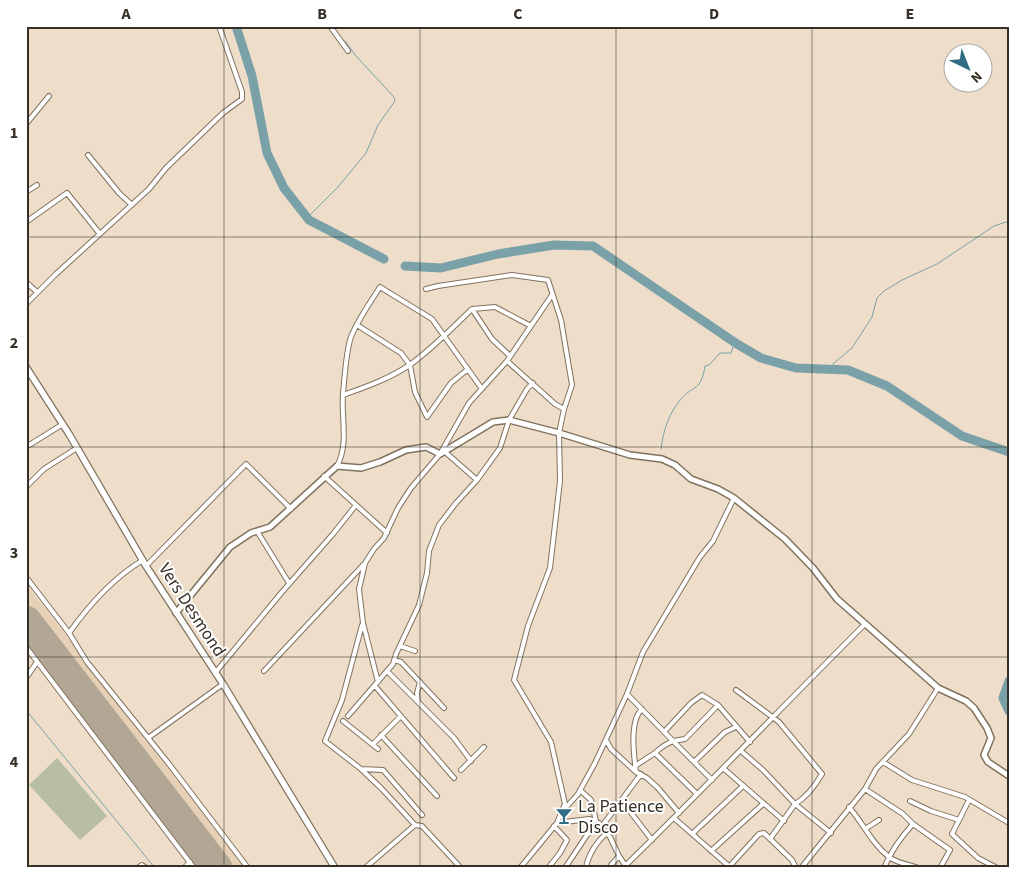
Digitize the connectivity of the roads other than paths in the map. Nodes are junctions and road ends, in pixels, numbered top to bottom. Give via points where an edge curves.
1 (219, 26) edge
2 (330, 26) edge
3 (348, 51) dead end
4 (49, 96) dead end
5 (26, 124) edge
6 (88, 156) dead end
7 (37, 185) dead end
8 (26, 192) edge
9 (132, 204) junction
10 (26, 222) edge
11 (100, 234) junction
12 (26, 282) edge
13 (426, 289) dead end
14 (37, 292) junction
15 (552, 295) junction
16 (26, 304) edge
17 (472, 309) junction
18 (357, 325) junction
19 (531, 326) junction
20 (445, 336) junction
21 (510, 356) junction
22 (507, 361) junction
23 (410, 365) junction
24 (27, 369) edge
25 (468, 369) junction
26 (533, 383) junction
27 (482, 389) junction
28 (343, 395) junction
29 (564, 409) junction
30 (509, 420) junction
31 (63, 424) junction
32 (559, 433) junction
33 (26, 438) edge
34 (32, 442) junction
35 (26, 447) edge
36 (77, 448) junction
37 (442, 452) junction
38 (337, 466) junction
39 (324, 476) junction
40 (477, 480) junction
41 (26, 487) edge
42 (734, 498) junction
43 (356, 505) junction
44 (291, 509) junction
45 (257, 531) junction
46 (387, 533) junction
47 (144, 563) junction
48 (365, 563) junction
49 (26, 577) edge
50 (289, 583) junction
51 (176, 613) junction
52 (363, 623) junction
53 (865, 624) junction
54 (69, 633) junction
55 (400, 646) junction
56 (26, 647) edge
57 (415, 650) dead end
58 (394, 660) junction
59 (37, 662) junction
60 (264, 671) dead end
61 (387, 671) junction
62 (215, 673) junction
63 (26, 678) edge
64 (420, 682) junction
65 (223, 684) junction
66 (376, 684) junction
67 (938, 688) junction
68 (736, 690) dead end
69 (627, 694) junction
70 (418, 702) junction
71 (718, 706) junction
72 (444, 708) dead end
73 (642, 709) junction
74 (348, 716) dead end
75 (401, 716) junction
76 (772, 718) junction
77 (343, 722) dead end
78 (736, 727) junction
79 (664, 732) junction
80 (381, 735) junction
81 (148, 738) junction
82 (606, 740) junction
83 (673, 741) junction
84 (750, 742) junction
85 (373, 744) junction
86 (484, 747) dead end
87 (378, 749) dead end
88 (741, 751) junction
89 (655, 753) junction
90 (471, 761) junction
91 (694, 762) junction
92 (883, 762) junction
93 (636, 766) junction
94 (723, 768) junction
95 (361, 769) junction
96 (461, 770) dead end
97 (638, 773) junction
98 (1009, 776) edge
99 (454, 778) dead end
100 (712, 780) junction
101 (743, 786) junction
102 (865, 789) junction
103 (580, 790) junction
104 (697, 794) junction
105 (437, 796) dead end
106 (969, 800) junction
107 (622, 801) junction
108 (910, 801) dead end
109 (763, 804) junction
110 (795, 804) junction
111 (849, 807) junction
112 (561, 813) junction
113 (679, 813) junction
114 (422, 815) dead end
115 (674, 818) junction
116 (879, 820) dead end
117 (959, 820) junction
118 (784, 821) junction
119 (599, 823) junction
120 (1009, 823) edge
121 (913, 824) junction
122 (415, 825) junction
123 (556, 825) junction
124 (865, 829) junction
125 (607, 832) junction
126 (831, 833) junction
127 (692, 834) junction
128 (770, 839) junction
129 (652, 840) junction
130 (711, 851) junction
131 (560, 853) junction
132 (619, 856) junction
133 (889, 857) junction
134 (568, 861) junction
135 (190, 862) junction
136 (626, 866) edge
137 (729, 867) edge
138 (137, 868) edge
139 (146, 868) edge
140 (184, 868) edge
141 (194, 868) edge
142 (248, 868) edge
143 (335, 868) edge
144 (365, 868) edge
145 (462, 868) edge
146 (520, 868) edge
147 (548, 868) edge
148 (565, 868) edge
149 (586, 868) edge
150 (610, 868) edge
151 (796, 868) edge
152 (801, 868) edge
153 (884, 868) edge
154 (919, 868) edge
155 (940, 868) edge
156 (997, 868) edge

1 - 9 street via 242,98 210,125
2 - 3 street
4 - 5 street
6 - 9 street
7 - 8 street
9 - 11 street
10 - 11 street via 67,193
11 - 14 street
12 - 14 street
13 - 15 street via 512,275 548,280
14 - 16 street
15 - 19 street
15 - 29 street via 561,320 572,385
17 - 19 street via 495,308
17 - 20 street
17 - 21 street via 492,339
18 - 20 street via 380,287 432,319
18 - 23 street via 401,353
18 - 28 street via 350,339
19 - 21 street
20 - 23 street
20 - 25 street
21 - 22 street
22 - 26 street
22 - 27 street
23 - 25 street via 415,392 427,417 451,383
23 - 28 street via 376,383
24 - 31 main road, Vers Desmond
25 - 27 street
26 - 29 street
26 - 30 street
27 - 37 street via 469,403
28 - 38 street via 344,446
29 - 32 street
30 - 32 street
30 - 37 street via 493,422
30 - 40 street via 500,448
31 - 34 street
31 - 36 main road, Vers Desmond
32 - 42 street via 630,455 662,459 691,479
32 - 112 street via 560,482 550,568 528,626 514,680 551,742 565,804
33 - 34 street
34 - 35 street
36 - 41 street via 44,469
36 - 47 main road, Vers Desmond
37 - 38 street via 426,447 406,450 360,468
37 - 40 street
37 - 46 street via 411,488
38 - 39 street
39 - 43 street
39 - 44 street
40 - 55 street via 439,525 429,551 419,604
42 - 53 street via 785,539 837,599
42 - 69 street via 713,541 700,557 644,652
43 - 46 street
43 - 50 street
44 - 45 street via 270,527
44 - 47 street via 246,464
45 - 50 street
45 - 51 street via 230,547
46 - 48 street
47 - 51 main road, Vers Desmond
47 - 54 street via 128,569 99,596
48 - 52 street via 359,589
48 - 60 street
49 - 54 street
50 - 62 street
51 - 62 main road, Vers Desmond
52 - 66 street
52 - 95 street via 342,700 325,741
53 - 67 street
53 - 76 street
54 - 81 street via 87,662
55 - 57 street
55 - 58 street
56 - 59 street
58 - 61 street
58 - 64 street via 401,662
59 - 63 street
59 - 135 street
61 - 66 street
61 - 70 street
62 - 65 main road, Vers Desmond
64 - 70 street
64 - 72 street
65 - 81 street
65 - 143 main road, Vers Desmond
66 - 74 street
66 - 75 street
67 - 92 street via 909,734
67 - 98 street via 974,708 991,738 984,755 988,762
68 - 76 street
69 - 73 street
69 - 82 street
70 - 90 street via 454,738
71 - 78 street
71 - 79 street via 702,695 690,703
71 - 83 street via 684,739
73 - 79 street
73 - 93 street via 638,713 633,741
75 - 80 street
75 - 99 street
76 - 84 street
76 - 110 street via 779,722 822,774 808,794
77 - 85 street
78 - 84 street
78 - 91 street via 725,732
79 - 83 street
80 - 85 street
80 - 105 street
81 - 142 street
82 - 97 street via 611,749
82 - 103 street
83 - 89 street
83 - 91 street
84 - 88 street
85 - 87 street
86 - 90 street
88 - 94 street
88 - 110 street
89 - 93 street
89 - 104 street
90 - 96 street
91 - 100 street
92 - 102 street
92 - 106 street via 912,780
93 - 97 street
94 - 100 street
94 - 101 street
95 - 114 street via 383,770
95 - 122 street
97 - 107 street
97 - 113 street via 658,788
100 - 104 street
101 - 109 street
101 - 127 street
102 - 111 street
102 - 121 street
103 - 112 street
103 - 119 street via 591,800
104 - 113 street
106 - 117 street
106 - 120 street
107 - 119 street
107 - 129 street
108 - 117 street
109 - 118 street
109 - 130 street
110 - 118 street
110 - 126 street
111 - 124 street
111 - 126 street
112 - 123 street
113 - 115 street
115 - 127 street
115 - 129 street
116 - 124 street
117 - 156 street via 952,834 978,858
118 - 128 street
119 - 123 street via 590,819
119 - 125 street
119 - 134 street
121 - 133 street
121 - 155 street via 950,850
122 - 144 street
122 - 145 street via 422,826
123 - 131 street via 567,840
123 - 146 street
124 - 133 street
125 - 132 street
125 - 149 street via 586,860
126 - 152 street
127 - 130 street
128 - 137 street via 764,833 759,834
128 - 151 street
129 - 136 street
130 - 137 street
131 - 134 street
131 - 147 street
132 - 136 street
132 - 150 street
133 - 153 street
133 - 154 street
134 - 148 street
135 - 140 street
135 - 141 street
138 - 139 street via 142,865

